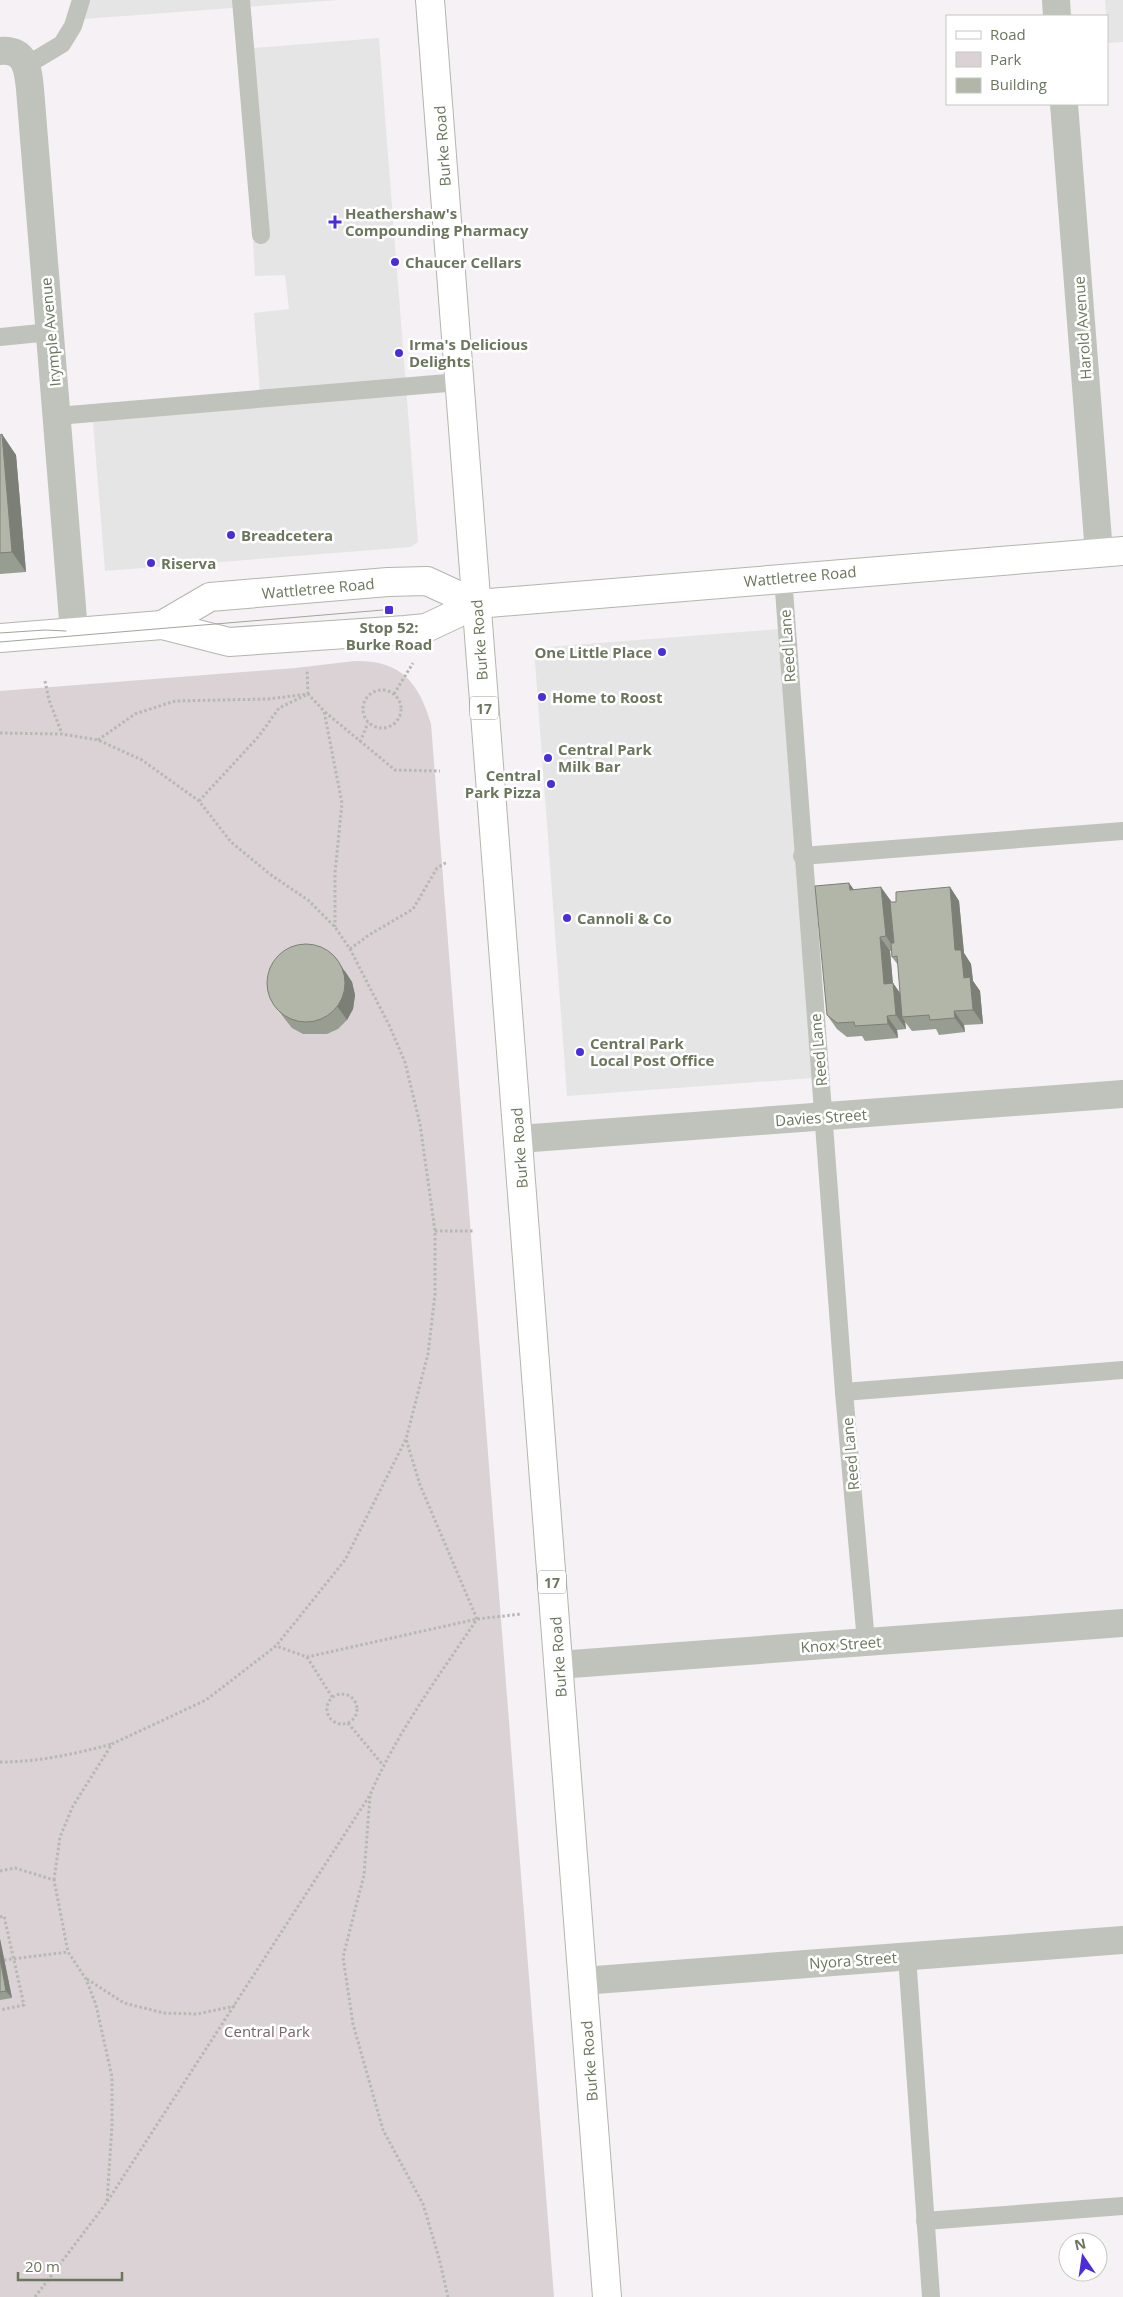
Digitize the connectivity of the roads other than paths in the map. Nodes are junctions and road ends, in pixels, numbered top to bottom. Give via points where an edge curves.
1 (81, 0) edge
2 (241, 0) edge
3 (430, 0) edge
4 (1056, 0) edge
5 (1057, 15) edge
6 (0, 51) edge
7 (27, 65) junction
8 (1064, 105) edge
9 (260, 235) dead end
10 (50, 332) junction
11 (0, 337) edge
12 (459, 382) junction
13 (57, 416) junction
14 (1111, 552) edge
15 (782, 578) junction
16 (477, 604) junction
17 (162, 625) junction
18 (74, 632) junction
19 (0, 638) edge
20 (1123, 831) edge
21 (802, 856) junction
22 (1123, 1094) edge
23 (824, 1117) junction
24 (519, 1140) junction
25 (1123, 1370) edge
26 (844, 1392) junction
27 (1123, 1623) edge
28 (866, 1642) junction
29 (558, 1665) junction
30 (1123, 1940) edge
31 (907, 1956) junction
32 (582, 1981) junction
33 (1123, 2206) edge
34 (925, 2221) junction
35 (607, 2297) edge
36 (931, 2297) edge

1 - 7 lane via 73,26 62,44
2 - 9 lane
3 - 12 main road, Burke Road / 17
4 - 5 street
6 - 7 street via 18,55
7 - 10 street, Irymple Avenue
8 - 14 street, Harold Avenue
10 - 11 lane
10 - 13 street, Irymple Avenue
12 - 13 lane
12 - 16 main road, Burke Road / 17
13 - 18 street, Irymple Avenue
14 - 15 main road, Wattletree Road
15 - 16 main road, Wattletree Road
15 - 21 lane, Reed Lane
16 - 17 main road, Wattletree Road via 426,628 229,642
16 - 17 main road, Wattletree Road via 427,580 388,582 210,597
16 - 24 main road, Burke Road / 17
17 - 18 main road, Wattletree Road
18 - 19 main road, Wattletree Road
20 - 21 lane
21 - 23 lane, Reed Lane
22 - 23 street, Davies Street
23 - 24 street, Davies Street
23 - 26 lane, Reed Lane
24 - 29 main road, Burke Road / 17
25 - 26 lane
26 - 28 lane, Reed Lane
27 - 28 street, Knox Street
28 - 29 street, Knox Street
29 - 32 main road, Burke Road / 17
30 - 31 street, Nyora Street
31 - 32 street, Nyora Street
31 - 34 lane
32 - 35 main road, Burke Road / 17
33 - 34 lane
34 - 36 lane

